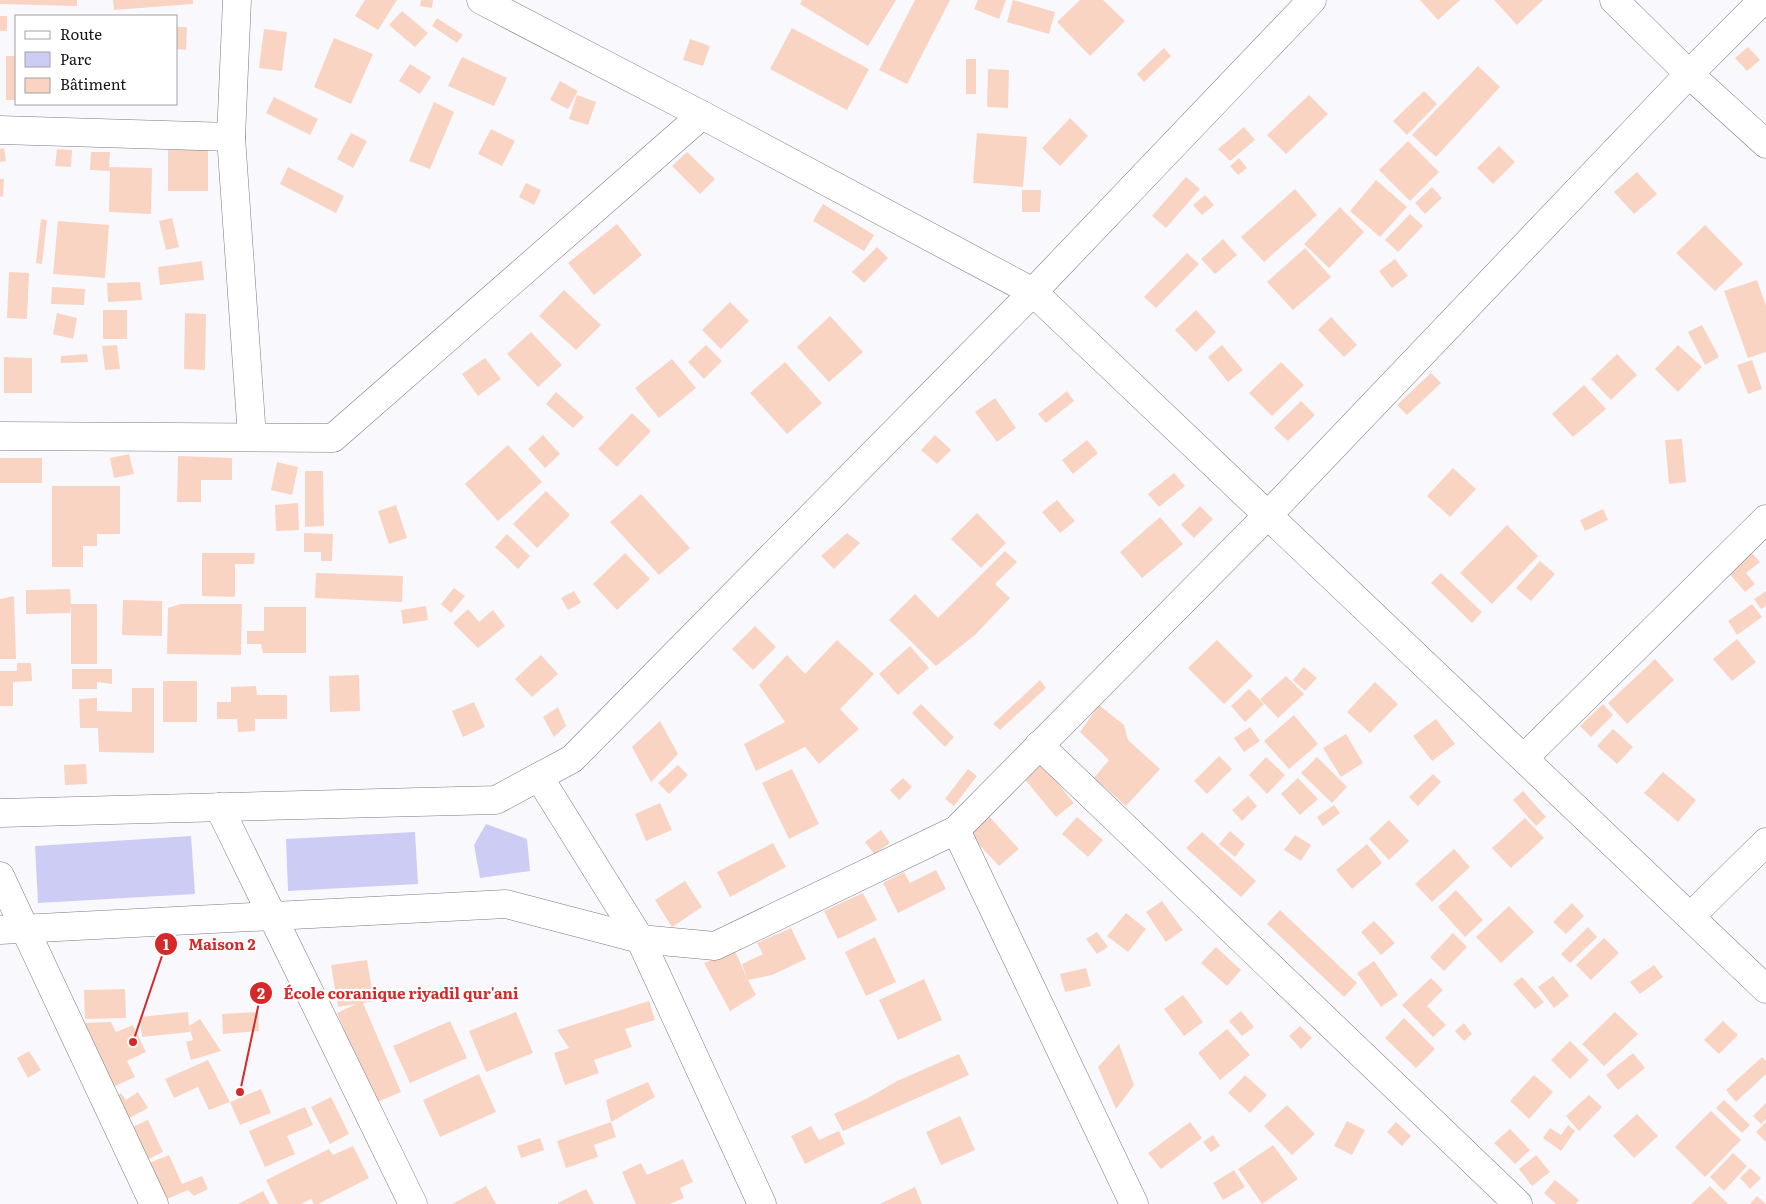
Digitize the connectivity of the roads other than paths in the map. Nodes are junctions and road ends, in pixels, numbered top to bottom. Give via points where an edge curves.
1 (237, 0) edge
2 (481, 0) edge
3 (1312, 0) edge
4 (1614, 0) edge
5 (1764, 0) edge
6 (1689, 74) junction
7 (702, 115) junction
8 (0, 130) edge
9 (231, 137) junction
10 (1766, 144) edge
11 (1033, 292) junction
12 (0, 436) edge
13 (252, 437) junction
14 (1268, 514) junction
15 (1766, 519) edge
16 (1039, 745) junction
17 (1524, 758) junction
18 (540, 777) junction
19 (219, 807) junction
20 (0, 813) edge
21 (956, 830) junction
22 (1766, 842) edge
23 (0, 876) edge
24 (273, 915) junction
25 (1690, 916) junction
26 (12, 929) edge
27 (640, 939) junction
28 (1766, 988) edge
29 (154, 1204) edge
30 (414, 1204) edge
31 (762, 1204) edge
32 (1134, 1204) edge
33 (1518, 1204) edge

1 - 9 street
2 - 7 street
3 - 11 street
4 - 6 street
5 - 6 street
6 - 10 street
6 - 14 street
7 - 11 street
7 - 13 street via 333,438
8 - 9 street
9 - 13 street
11 - 14 street
11 - 18 street via 572,759
12 - 13 street
14 - 16 street
14 - 17 street
15 - 17 street
16 - 21 street
16 - 33 street
17 - 25 street
18 - 19 street via 496,800
18 - 27 street
19 - 20 street
19 - 24 street
21 - 27 street via 715,946
21 - 32 street
22 - 25 street
23 - 26 street
24 - 26 street
24 - 27 street via 506,904
24 - 30 street
25 - 28 street
26 - 29 street
27 - 31 street

